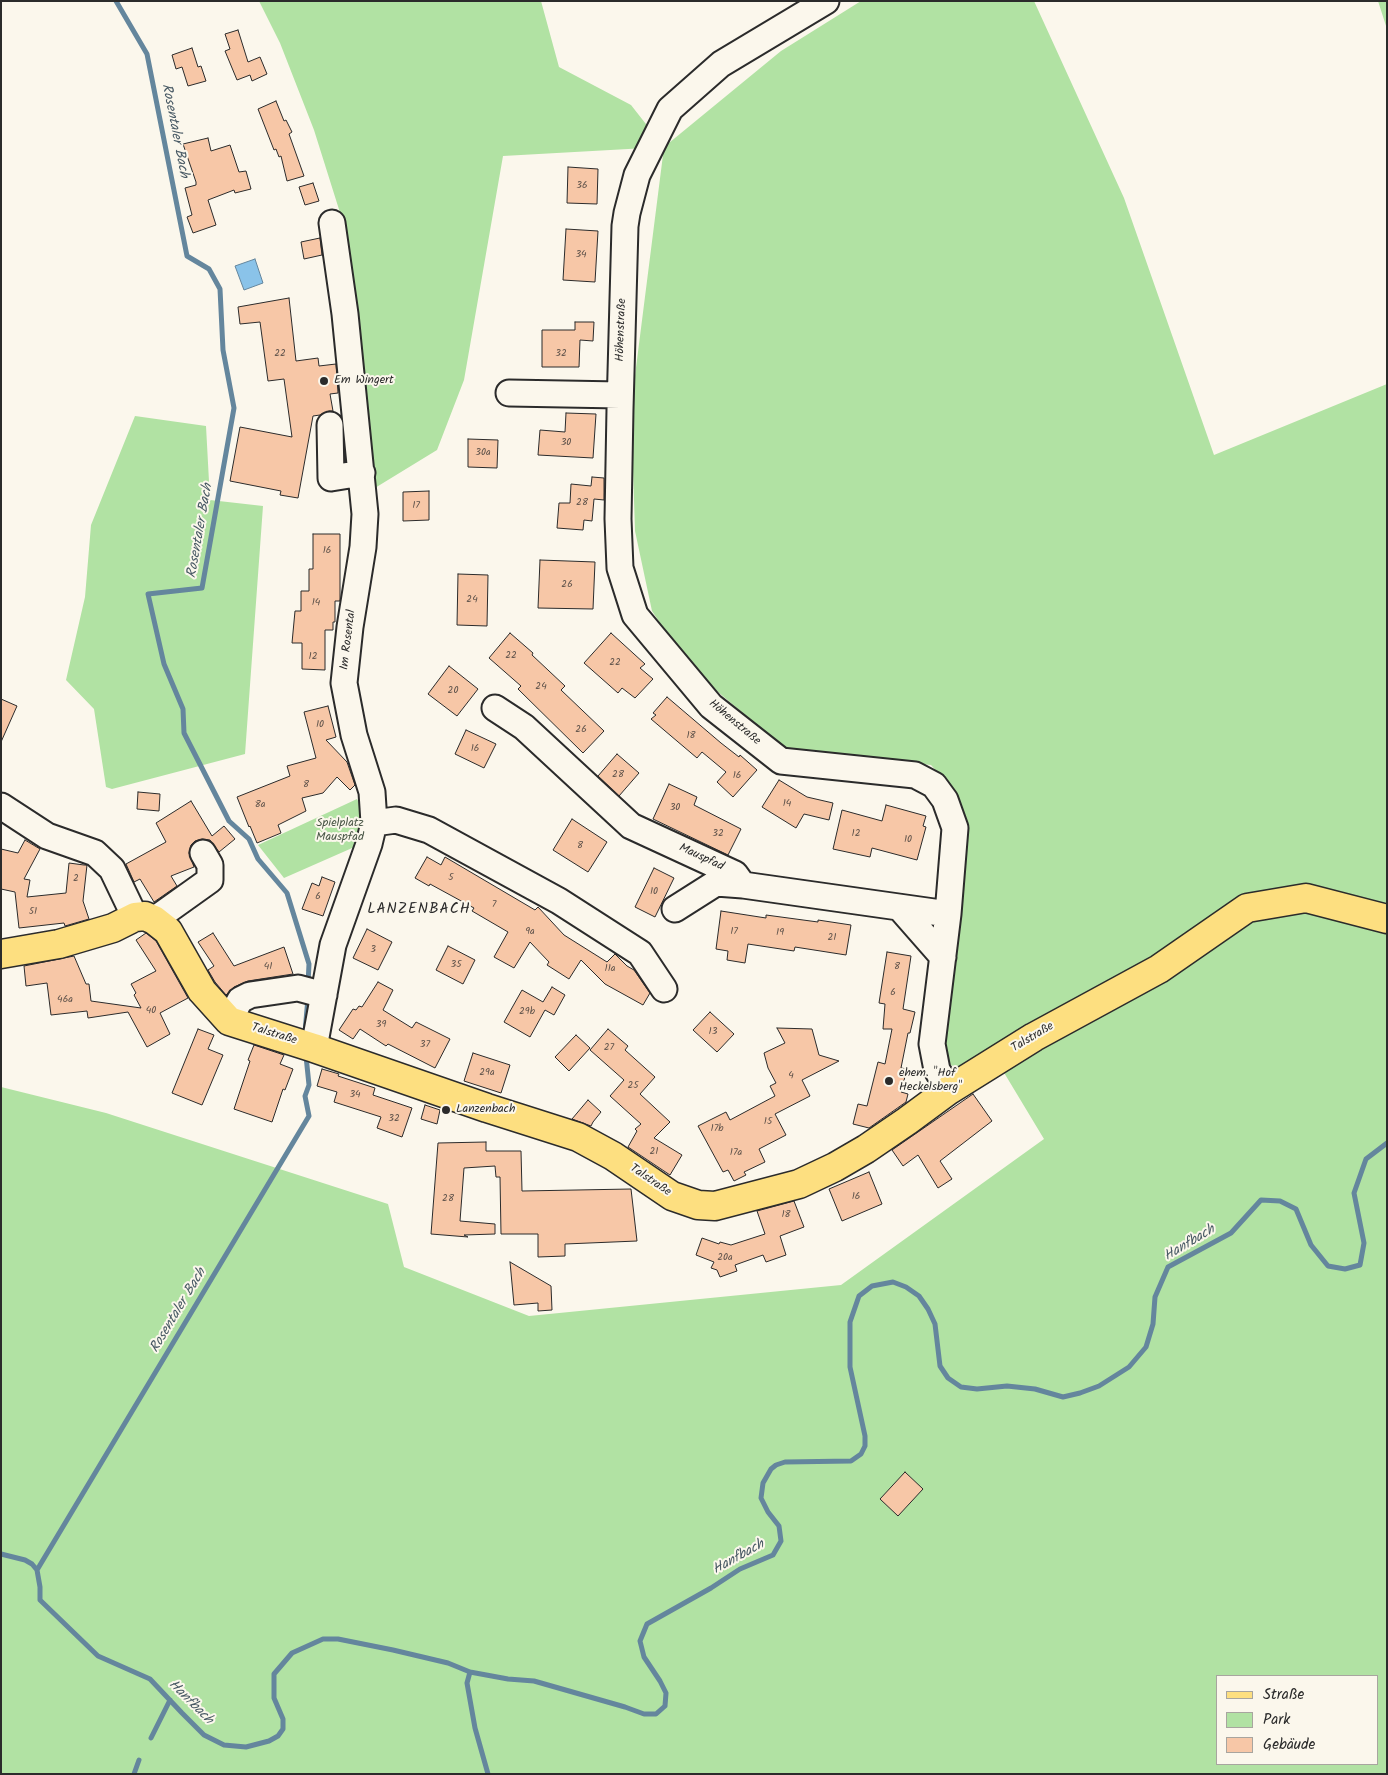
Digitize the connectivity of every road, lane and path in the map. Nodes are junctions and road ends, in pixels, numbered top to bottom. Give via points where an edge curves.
1 (826, 1) edge
2 (332, 223) dead end
3 (509, 393) dead end
4 (620, 395) junction
5 (330, 425) dead end
6 (362, 473) junction
7 (495, 708) dead end
8 (1, 806) edge
9 (374, 823) junction
10 (204, 852) dead end
11 (743, 885) junction
12 (900, 908) junction
13 (675, 909) dead end
14 (948, 914) junction
15 (144, 918) junction
16 (1387, 919) edge
17 (1, 954) edge
18 (943, 957) junction
19 (664, 989) dead end
20 (314, 992) junction
21 (229, 1022) junction
22 (314, 1048) junction
23 (949, 1090) junction

1 - 4 street, Höhenstraße via 721,64 670,109 637,175 627,213
2 - 6 street, Im Rosental
3 - 4 street
4 - 14 street, Höhenstraße via 620,568 636,615 711,706 781,761 915,775 934,785 945,800 955,828
5 - 6 street via 331,478
6 - 9 street, Im Rosental via 363,547 344,684 354,734 372,792
7 - 11 street, Mauspfad via 524,727 631,826 735,874
8 - 15 street via 47,836 95,853 112,869
9 - 19 street via 396,820 430,830 558,901 640,953
9 - 20 street, Im Rosental
10 - 15 street via 210,865 210,880 197,891
11 - 12 street
11 - 13 street via 716,883
12 - 14 street
12 - 18 street
14 - 18 street, Höhenstraße
15 - 17 main road via 59,944
15 - 21 main road via 168,931 202,991
16 - 23 main road, Talstraße via 1306,898 1247,908 1159,969 1034,1037
18 - 23 street, Höhenstraße via 932,1044 937,1070
20 - 21 street via 298,988 250,995 240,1000
20 - 22 street, Im Rosental
21 - 22 main road, Talstraße
22 - 23 main road, Talstraße via 578,1138 612,1156 672,1196 698,1205 715,1206 799,1184 866,1149

